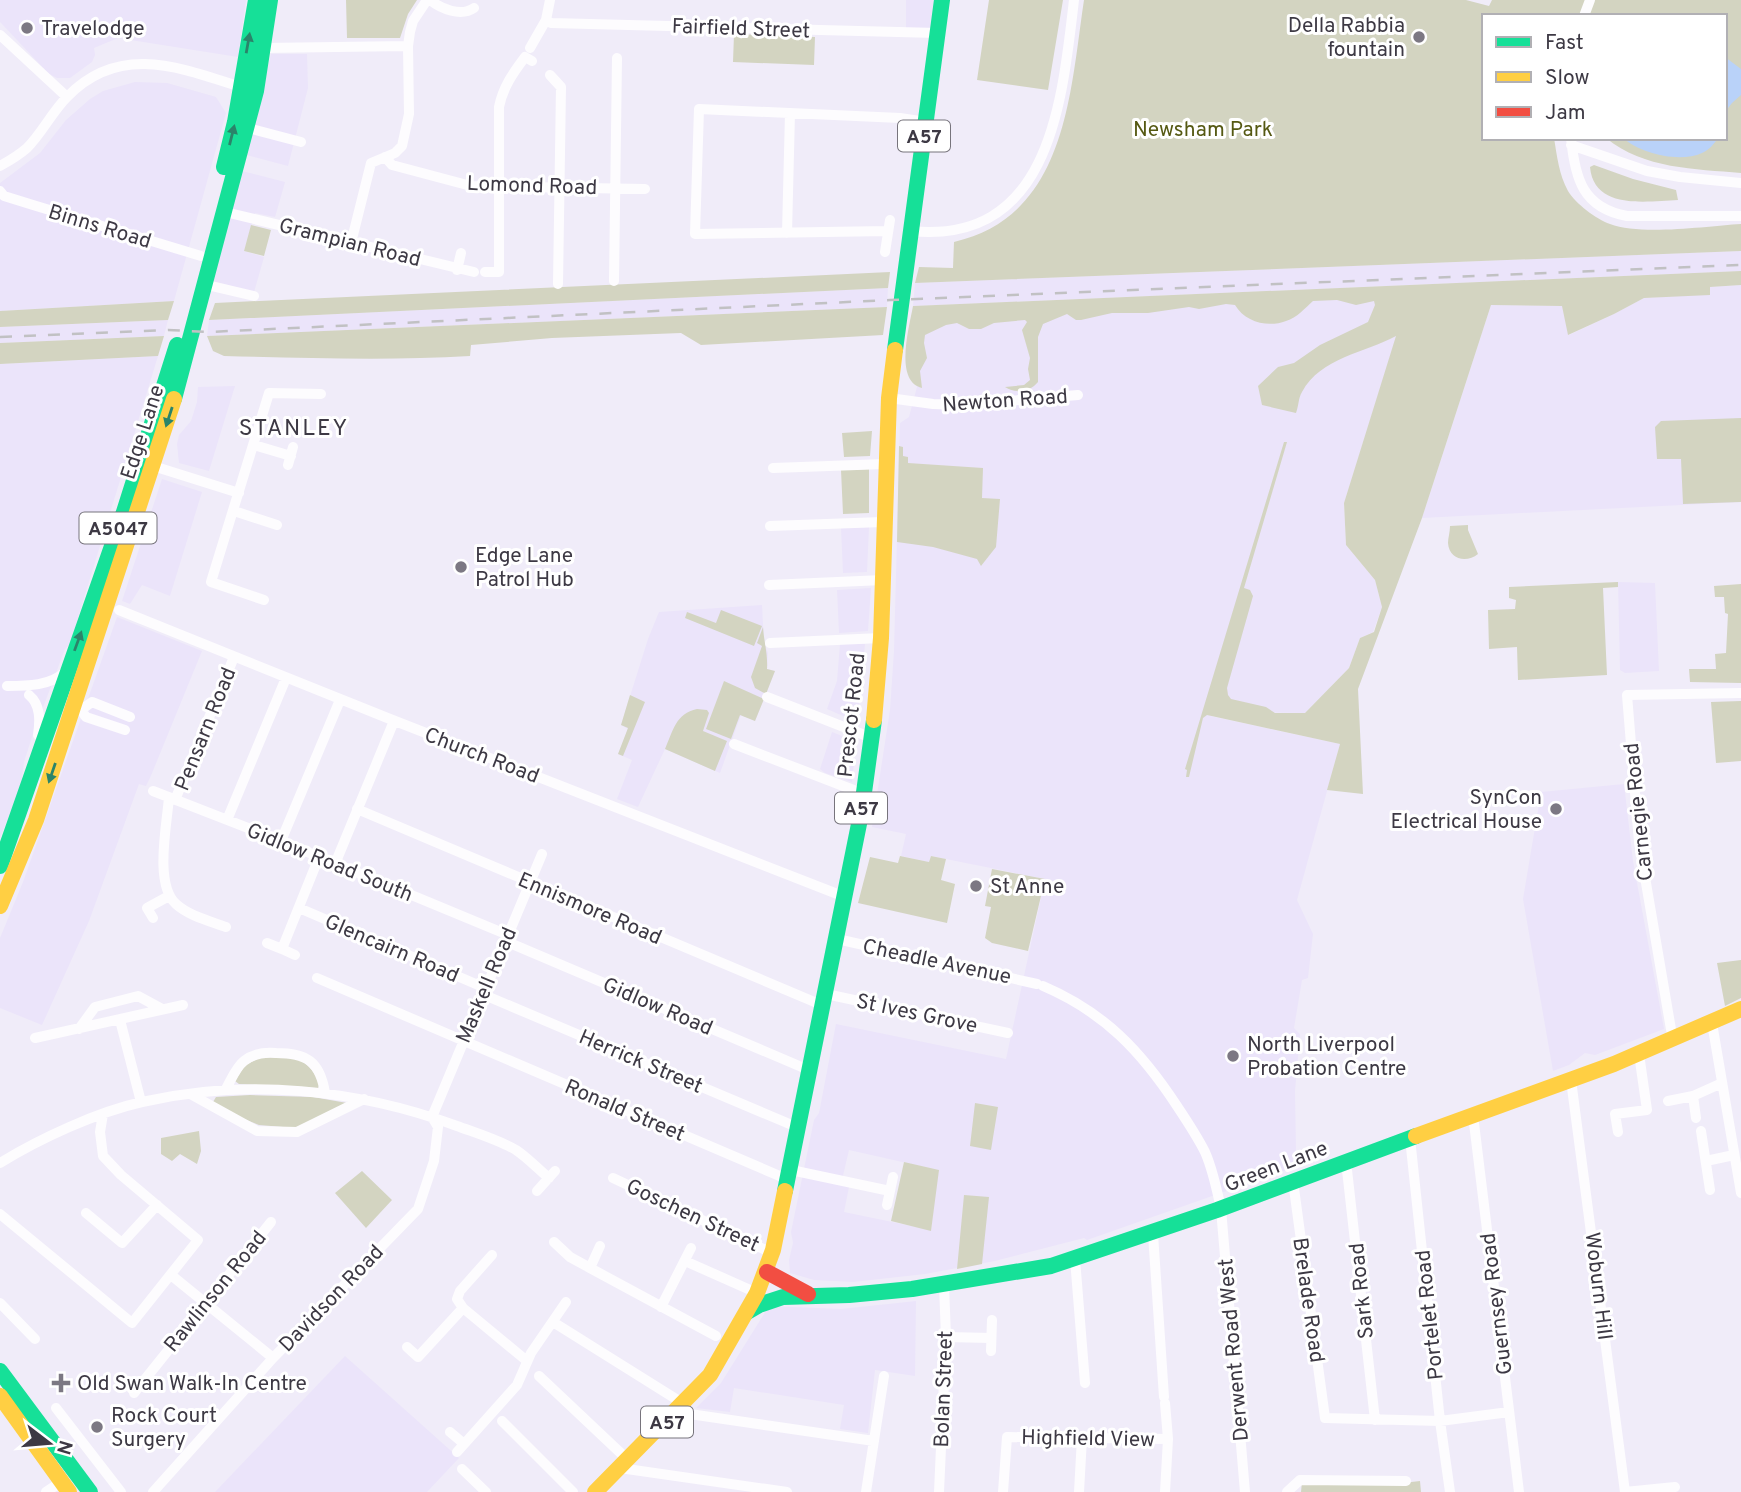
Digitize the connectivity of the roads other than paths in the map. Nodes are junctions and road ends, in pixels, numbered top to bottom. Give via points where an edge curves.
1 (256, 0) edge
2 (270, 0) edge
3 (429, 0) edge
4 (550, 0) edge
5 (942, 0) edge
6 (1074, 0) edge
7 (474, 8) dead end
8 (546, 20) junction
9 (937, 33) junction
10 (0, 35) edge
11 (408, 46) junction
12 (264, 48) junction
13 (530, 48) dead end
14 (617, 58) dead end
15 (531, 61) dead end
16 (550, 75) dead end
17 (249, 89) junction
18 (67, 97) junction
19 (790, 113) junction
20 (926, 121) junction
21 (248, 128) junction
22 (301, 142) dead end
23 (1571, 142) edge
24 (385, 157) junction
25 (0, 166) edge
26 (1741, 183) edge
27 (500, 187) junction
28 (616, 187) junction
29 (560, 188) junction
30 (645, 189) dead end
31 (0, 191) edge
32 (225, 212) junction
33 (1741, 216) edge
34 (911, 232) junction
35 (787, 233) junction
36 (351, 243) junction
37 (885, 252) dead end
38 (461, 253) dead end
39 (201, 256) junction
40 (457, 270) junction
41 (499, 272) junction
42 (614, 281) dead end
43 (498, 284) dead end
44 (558, 284) dead end
45 (200, 293) junction
46 (254, 296) dead end
47 (182, 350) junction
48 (321, 394) dead end
49 (1078, 395) dead end
50 (890, 398) junction
51 (254, 445) junction
52 (291, 456) dead end
53 (885, 464) junction
54 (153, 466) junction
55 (773, 468) dead end
56 (239, 494) junction
57 (234, 511) junction
58 (883, 522) junction
59 (277, 525) dead end
60 (770, 526) dead end
61 (883, 580) junction
62 (769, 584) dead end
63 (264, 600) dead end
64 (120, 610) dead end
65 (881, 639) junction
66 (770, 643) dead end
67 (234, 657) junction
68 (68, 669) junction
69 (286, 678) junction
70 (3, 684) edge
71 (1741, 693) edge
72 (29, 695) junction
73 (767, 697) dead end
74 (340, 700) junction
75 (56, 705) junction
76 (78, 709) junction
77 (130, 718) dead end
78 (394, 721) junction
79 (125, 730) dead end
80 (872, 738) junction
81 (734, 744) dead end
82 (32, 779) junction
83 (153, 791) dead end
84 (864, 794) junction
85 (172, 799) junction
86 (358, 809) junction
87 (227, 820) junction
88 (281, 841) junction
89 (542, 854) dead end
90 (319, 857) junction
91 (335, 864) junction
92 (0, 866) edge
93 (530, 882) junction
94 (169, 896) junction
95 (845, 897) junction
96 (0, 903) edge
97 (299, 908) junction
98 (147, 909) dead end
99 (226, 927) dead end
100 (506, 938) junction
101 (837, 939) junction
102 (267, 943) dead end
103 (282, 949) junction
104 (295, 954) dead end
105 (317, 978) dead end
106 (484, 991) junction
107 (825, 1000) junction
108 (183, 1005) dead end
109 (162, 1009) junction
110 (1741, 1009) edge
111 (120, 1020) junction
112 (1712, 1023) junction
113 (79, 1029) junction
114 (1008, 1033) dead end
115 (35, 1038) dead end
116 (462, 1041) junction
117 (1673, 1041) junction
118 (1639, 1054) junction
119 (811, 1071) junction
120 (1571, 1080) junction
121 (1722, 1083) junction
122 (226, 1089) junction
123 (325, 1093) junction
124 (191, 1094) junction
125 (1693, 1096) junction
126 (365, 1099) junction
127 (1668, 1101) dead end
128 (141, 1102) junction
129 (103, 1114) junction
130 (1741, 1114) edge
131 (1473, 1115) junction
132 (1727, 1116) junction
133 (432, 1117) junction
134 (1696, 1118) dead end
135 (799, 1128) junction
136 (1701, 1131) dead end
137 (1618, 1132) dead end
138 (1410, 1138) junction
139 (1734, 1154) junction
140 (1346, 1161) junction
141 (1706, 1161) junction
142 (0, 1163) edge
143 (790, 1175) junction
144 (893, 1177) dead end
145 (613, 1178) dead end
146 (1740, 1179) edge
147 (1293, 1181) junction
148 (1710, 1190) dead end
149 (537, 1191) dead end
150 (890, 1191) junction
151 (1741, 1193) edge
152 (157, 1205) junction
153 (887, 1205) dead end
154 (1221, 1209) junction
155 (86, 1213) dead end
156 (0, 1214) edge
157 (271, 1222) dead end
158 (1153, 1234) junction
159 (554, 1242) dead end
160 (600, 1246) dead end
161 (691, 1248) dead end
162 (772, 1253) junction
163 (1074, 1259) junction
164 (685, 1261) junction
165 (590, 1268) junction
166 (496, 1270) dead end
167 (171, 1275) junction
168 (761, 1283) junction
169 (944, 1285) junction
170 (808, 1294) junction
171 (790, 1296) junction
172 (566, 1302) dead end
173 (205, 1303) junction
174 (661, 1307) junction
175 (463, 1308) junction
176 (2, 1309) edge
177 (747, 1312) junction
178 (992, 1320) dead end
179 (553, 1322) junction
180 (716, 1336) dead end
181 (946, 1337) junction
182 (991, 1338) junction
183 (35, 1339) dead end
184 (407, 1347) dead end
185 (991, 1351) dead end
186 (273, 1358) junction
187 (527, 1361) junction
188 (0, 1371) edge
189 (539, 1376) dead end
190 (884, 1376) dead end
191 (1085, 1383) dead end
192 (134, 1393) dead end
193 (0, 1396) edge
194 (56, 1408) dead end
195 (680, 1408) junction
196 (1509, 1412) junction
197 (1376, 1420) junction
198 (502, 1422) dead end
199 (1440, 1422) junction
200 (450, 1432) dead end
201 (1082, 1438) junction
202 (1168, 1439) junction
203 (874, 1441) junction
204 (624, 1464) junction
205 (462, 1469) dead end
206 (1406, 1481) dead end
207 (65, 1487) edge
208 (1675, 1487) dead end
209 (46, 1492) edge
210 (90, 1492) edge
211 (121, 1492) edge
212 (153, 1492) edge
213 (486, 1492) edge
214 (573, 1492) edge
215 (595, 1492) edge
216 (787, 1492) edge
217 (866, 1492) edge
218 (939, 1492) edge
219 (1003, 1492) edge
220 (1079, 1492) edge
221 (1165, 1492) edge
222 (1245, 1492) edge
223 (1287, 1492) edge
224 (1450, 1492) edge
225 (1519, 1492) edge
226 (1625, 1492) edge

17 -> 1 main road, Edge Lane / A5047
2 - 12 main road, Edge Lane / A5047
3 - 7 street via 460,13
3 - 11 street via 414,21
4 - 8 street
5 - 9 main road, Prescot Road / A57
6 - 34 street via 1050,135 1015,200 992,218 956,231
8 - 9 street, Fairfield Street
8 - 13 street
9 - 20 main road, Prescot Road / A57
10 - 18 street
11 - 12 street
11 - 24 street via 409,114 402,146
12 - 17 main road, Edge Lane / A5047
14 - 28 street
15 - 27 street via 524,57 502,94
16 - 29 street via 561,87
17 - 18 street via 174,67 128,64 104,69
17 - 21 main road, Edge Lane / A5047
39 -> 17 main road, Edge Lane / A5047 via 235,122
18 - 25 street via 26,148
19 - 20 street
19 - 35 street
19 - 35 street via 699,109 695,234
20 - 34 main road, Prescot Road / A57
21 - 22 street
21 - 32 main road, Edge Lane / A5047
23 - 26 street via 1647,171
23 - 33 street via 1574,168 1587,196 1613,213
24 - 27 street, Lomond Road via 392,165 471,186
24 - 36 street via 371,163
27 - 29 street, Lomond Road
27 - 41 street
28 - 29 street, Lomond Road
28 - 30 street, Lomond Road
28 - 42 street
29 - 44 street
31 - 39 street, Binns Road
32 - 36 street, Grampian Road
32 - 45 main road, Edge Lane / A5047
34 - 50 main road, Prescot Road / A57
35 - 37 street via 889,225
36 - 40 street, Grampian Road
38 - 40 street
39 - 45 main road, Edge Lane / A5047
40 - 41 street, Grampian Road
41 - 43 street
45 - 46 street
45 - 47 main road, Edge Lane / A5047
47 -> 54 main road, Edge Lane / A5047
68 -> 47 main road, Edge Lane / A5047
48 - 51 street via 269,393
49 - 50 street, Newton Road via 962,405
50 - 53 main road, Prescot Road / A57
51 - 52 street
51 - 56 street
53 - 55 street
53 - 58 main road, Prescot Road / A57
54 - 56 street
54 - 76 main road, Edge Lane / A5047
56 - 57 street
57 - 59 street
57 - 63 street via 211,582
58 - 60 street
58 - 61 main road, Prescot Road / A57
61 - 62 street
61 - 65 main road, Prescot Road / A57
64 - 67 street, Church Road
65 - 66 street
65 - 80 main road, Prescot Road / A57
67 - 69 street, Church Road
67 - 85 street, Pensarn Road
68 - 70 street via 45,683
68 - 75 main road, Edge Lane / A5047
69 - 74 street, Church Road
69 - 87 street
70 - 72 street
71 - 117 street, Carnegie Road via 1627,695 1639,842
72 - 75 street
72 - 82 street via 40,724 30,760
73 - 80 street
74 - 78 street, Church Road
74 - 88 street
75 - 76 main road
75 - 82 main road, Edge Lane / A5047
76 - 77 street via 92,702
76 - 79 street
76 -> 96 main road, Edge Lane / A5047
78 - 86 street
78 - 95 street, Church Road
80 - 84 main road, Prescot Road / A57
81 - 84 street
82 - 92 main road, Edge Lane / A5047
83 - 85 street, Gidlow Road South
84 - 95 main road, Prescot Road / A57
85 - 87 street, Gidlow Road South
85 - 94 street, Pensarn Road via 163,878
86 - 91 street
86 - 93 street, Ennismore Road
87 - 88 street, Gidlow Road South
88 - 90 street, Gidlow Road South
89 - 93 street, Maskell Road
90 - 91 street, Gidlow Road South
90 - 97 street
91 - 100 street, Gidlow Road South
93 - 100 street, Maskell Road
93 - 107 street, Ennismore Road
94 - 98 street
94 - 99 street via 188,912
95 - 101 main road, Prescot Road / A57
97 - 103 street
97 - 106 street, Glencairn Road
100 - 106 street, Maskell Road
100 - 119 street, Gidlow Road
101 - 107 main road, Prescot Road / A57
101 - 154 street, Cheadle Avenue via 1040,985 1098,1016 1127,1040 1164,1087 1205,1153
102 - 103 street
103 - 104 street
105 - 116 street, Ronald Street
106 - 116 street, Maskell Road
106 - 135 street, Herrick Street
107 - 114 street, St Ives Grove
107 - 119 main road, Prescot Road / A57
108 - 109 street
109 - 111 street
109 - 113 street via 138,996 95,1007
110 - 112 main road, Green Lane
111 - 113 street
111 - 128 street
112 - 117 main road, Green Lane
112 - 121 street
113 - 115 street
116 - 133 street, Maskell Road
116 - 143 street, Ronald Street
117 - 118 main road, Green Lane
118 - 120 main road, Green Lane
118 - 137 street via 1647,1110 1615,1114
119 - 135 main road, Prescot Road / A57
120 - 131 main road, Green Lane
120 - 226 street, Woburn Hill
121 - 125 street
121 - 132 street
122 - 123 street
122 - 123 street via 243,1062 264,1052 297,1053 314,1065 323,1078
122 - 124 street
123 - 126 street
124 - 126 street via 257,1131 297,1132
124 - 128 street
125 - 127 street
125 - 134 street
126 - 133 street
128 - 129 street
129 - 142 street
129 - 152 street via 103,1156
130 - 132 street
131 - 138 main road, Green Lane
131 - 196 street, Guernsey Road
132 - 139 street
133 - 149 street via 516,1150 552,1174
133 - 186 street, Davidson Road via 438,1127 434,1161 418,1209
135 - 143 main road, Prescot Road / A57
136 - 141 street
138 - 140 main road, Green Lane
138 - 199 street, Portelet Road
139 - 141 street
139 - 146 street
140 - 147 main road, Green Lane
140 - 197 street, Sark Road
141 - 148 street
143 - 150 street, Ronald Street
143 - 162 main road, Prescot Road / A57
144 - 150 street
145 - 162 street, Goschen Street
146 - 151 street
147 - 154 main road, Green Lane
147 - 197 street, Brelade Road via 1325,1418
150 - 153 street
152 - 155 street via 122,1243
152 - 167 street via 198,1240
154 - 158 main road, Green Lane
154 - 222 street, Derwent Road West
156 - 167 street via 132,1323
157 - 173 street, Rawlinson Road
158 - 163 main road, Green Lane
158 - 202 street
159 - 165 street
160 - 165 street
161 - 164 street
162 - 168 main road, Prescot Road / A57
163 - 169 main road, Green Lane
163 - 191 street
164 - 168 street
164 - 174 street
165 - 174 street
166 - 175 street via 489,1258 460,1291 457,1299
167 - 173 street
168 - 170 main road, Green Lane
168 - 171 main road, Green Lane
168 - 177 main road, Prescot Road / A57
169 - 170 main road, Green Lane via 847,1296
169 - 181 street, Bolan Street
170 - 171 main road, Green Lane
171 - 177 main road
172 - 179 street
173 - 186 street
173 - 192 street, Rawlinson Road
174 - 180 street
175 - 184 street via 418,1357
175 - 187 street
176 - 183 street
177 - 195 main road, Prescot Road / A57 via 710,1375
178 - 182 street
179 - 187 street
179 - 195 street
181 - 182 street
181 - 218 street, Bolan Street
182 - 185 street
186 - 212 street, Davidson Road
187 - 200 street via 517,1385 460,1448
188 - 210 main road
189 - 204 street
190 - 203 street
193 - 207 main road
194 - 211 street
195 - 203 street
195 - 204 main road, Prescot Road / A57
196 - 199 street
196 - 225 street, Guernsey Road
197 - 199 street
198 - 214 street
199 - 224 street, Portelet Road
201 - 202 street, Highfield View
201 - 219 street, Highfield View via 1007,1437
201 - 220 street
202 - 221 street
203 - 217 street
204 - 215 main road, Prescot Road / A57
204 - 216 street
205 - 213 street
206 - 223 street via 1300,1480
207 - 209 street
208 - 226 street

